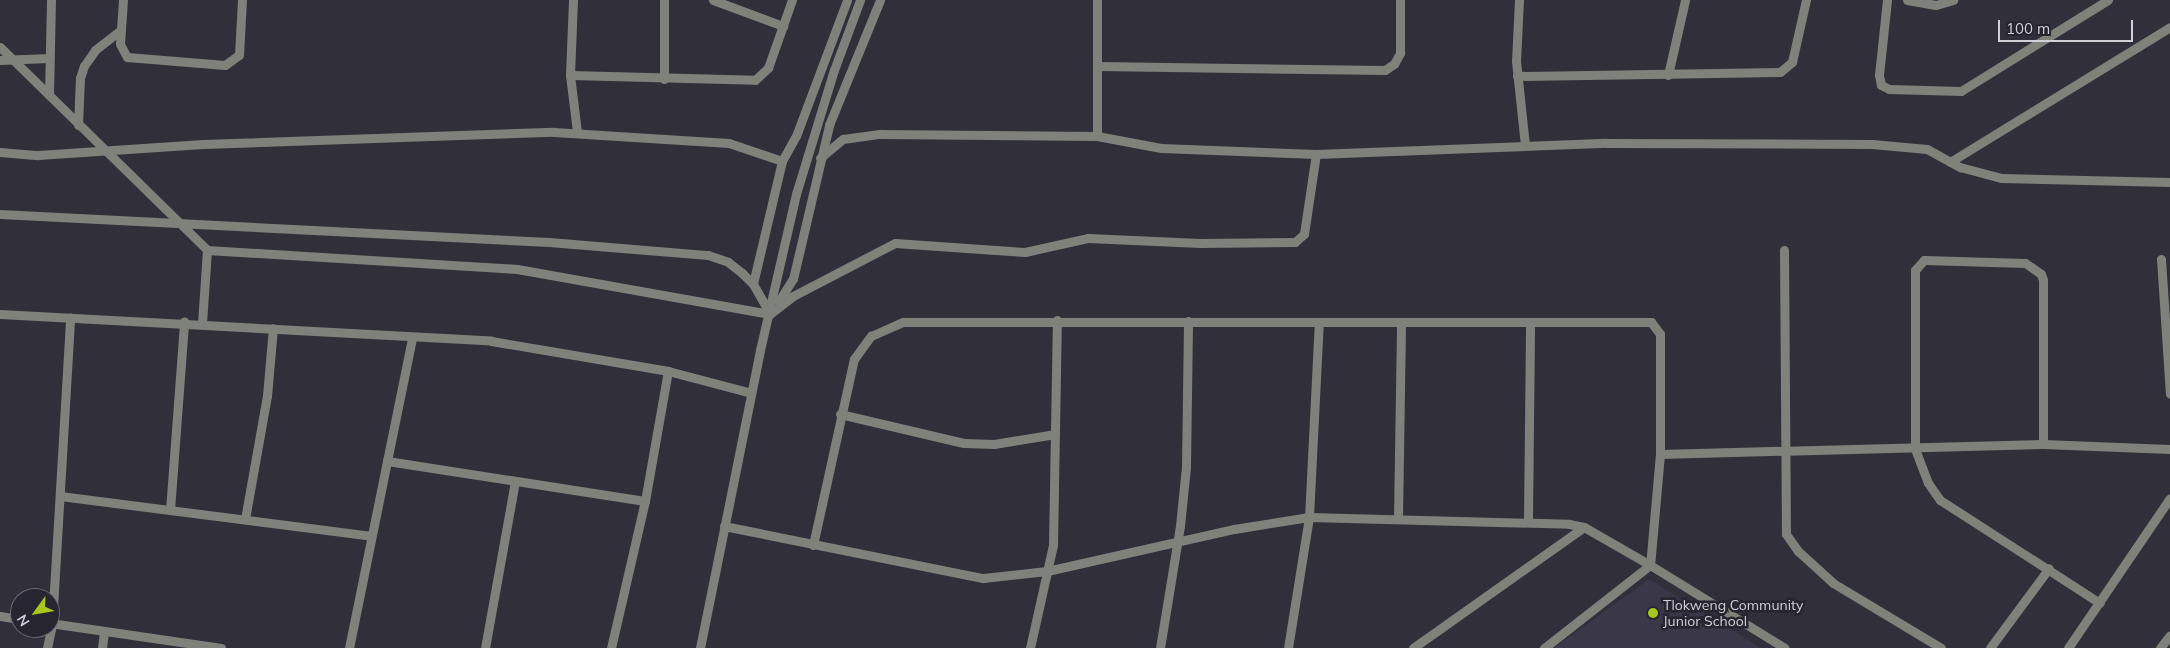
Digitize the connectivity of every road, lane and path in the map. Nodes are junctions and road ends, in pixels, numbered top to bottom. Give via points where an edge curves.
1 (50, 0) edge
2 (123, 0) edge
3 (242, 0) edge
4 (573, 0) edge
5 (664, 0) edge
6 (713, 0) edge
7 (792, 0) edge
8 (847, 0) edge
9 (860, 0) edge
10 (880, 0) edge
11 (1097, 0) edge
12 (1400, 0) edge
13 (1519, 0) edge
14 (1685, 0) edge
15 (1806, 0) edge
16 (1887, 0) edge
17 (1907, 0) edge
18 (1953, 0) edge
19 (2108, 0) edge
20 (784, 26) junction
21 (2170, 27) edge
22 (121, 30) junction
23 (0, 47) edge
24 (49, 58) junction
25 (0, 60) edge
26 (14, 60) junction
27 (1097, 66) junction
28 (570, 75) junction
29 (1668, 75) junction
30 (1517, 76) junction
31 (664, 79) junction
32 (48, 95) junction
33 (78, 125) junction
34 (577, 132) junction
35 (1097, 136) junction
36 (1525, 146) junction
37 (102, 150) junction
38 (0, 152) edge
39 (1316, 154) junction
40 (820, 158) junction
41 (782, 161) junction
42 (1950, 162) junction
43 (2170, 182) edge
44 (0, 214) edge
45 (182, 225) junction
46 (206, 250) junction
47 (1784, 250) dead end
48 (2161, 258) dead end
49 (753, 284) junction
50 (771, 311) junction
51 (0, 314) edge
52 (70, 318) junction
53 (1057, 320) junction
54 (1188, 321) junction
55 (184, 322) junction
56 (1319, 322) junction
57 (1530, 322) junction
58 (1401, 323) junction
59 (202, 324) junction
60 (273, 328) junction
61 (412, 338) junction
62 (668, 371) junction
63 (751, 393) junction
64 (2170, 394) edge
65 (840, 414) junction
66 (1055, 434) junction
67 (2043, 444) junction
68 (1915, 449) junction
69 (2170, 449) edge
70 (1786, 451) junction
71 (1660, 454) junction
72 (387, 461) junction
73 (515, 482) junction
74 (60, 496) junction
75 (2170, 498) edge
76 (644, 501) junction
77 (170, 510) junction
78 (1309, 517) junction
79 (1398, 518) junction
80 (246, 519) junction
81 (1528, 520) junction
82 (724, 526) junction
83 (1584, 527) junction
84 (371, 536) junction
85 (1177, 541) junction
86 (813, 545) junction
87 (1650, 565) junction
88 (2049, 568) junction
89 (1047, 571) junction
90 (54, 588) edge
91 (2100, 602) junction
92 (60, 625) edge
93 (104, 632) junction
94 (2170, 635) edge
95 (102, 648) edge
96 (221, 648) edge
97 (349, 648) edge
98 (485, 648) edge
99 (611, 648) edge
100 (700, 648) edge
101 (1030, 648) edge
102 (1160, 648) edge
103 (1288, 648) edge
104 (1413, 648) edge
105 (1544, 648) edge
106 (1785, 648) edge
107 (1941, 648) edge
108 (1990, 648) edge
109 (2068, 648) edge
110 (2160, 648) edge

1 - 24 street
2 - 22 street
3 - 22 street via 238,55 225,65 131,59 121,49
4 - 28 street
5 - 31 street
6 - 20 street
7 - 20 street
8 - 41 street via 799,126
9 - 50 street via 834,70 796,194
10 - 40 street via 829,125
11 - 27 street
12 - 27 street via 1400,54 1385,70
13 - 30 street
14 - 29 street
15 - 29 street via 1792,62 1784,70
16 - 19 street via 1879,75 1881,85 1889,89 1961,91
17 - 18 street via 1936,5
20 - 31 street via 768,68 755,80
21 - 42 street
22 - 33 street via 94,50 84,66 80,78
23 - 26 street
24 - 26 street
24 - 32 street
25 - 26 street
26 - 32 street
27 - 35 street
28 - 31 street
28 - 34 street
29 - 30 street
30 - 36 street
32 - 33 street
33 - 37 street
34 - 37 street
34 - 41 street via 729,142
35 - 39 street via 1160,148
35 - 40 street via 870,135 843,139
36 - 39 street
36 - 42 street via 1872,144 1927,149
37 - 38 street via 38,155
37 - 45 street
39 - 50 street via 1304,234 1295,242 1220,244 1088,238 1025,252 895,243
40 - 50 street via 793,279 785,296
41 - 49 street
42 - 43 street via 1992,176 2022,180
44 - 45 street
45 - 46 street
45 - 49 street via 549,242 708,254 728,262
46 - 50 street via 517,269
46 - 59 street
47 - 70 street
48 - 64 street
49 - 50 street
50 - 63 street
51 - 52 street
52 - 55 street
52 - 74 street
53 - 54 street
53 - 65 street via 903,322 887,326 871,336 854,359
53 - 66 street
54 - 56 street
54 - 85 street via 1186,467
55 - 59 street
55 - 77 street
56 - 58 street
56 - 78 street
57 - 58 street
57 - 71 street via 1646,322 1654,325 1660,334
57 - 81 street
58 - 79 street
59 - 60 street
60 - 61 street
60 - 80 street via 267,396
61 - 62 street via 491,341
61 - 72 street
62 - 63 street
62 - 76 street
63 - 82 street
65 - 66 street via 964,443 994,444
65 - 86 street
66 - 89 street via 1054,516
67 - 68 street
67 - 68 street via 2041,274 2025,263 1928,258 1915,270
67 - 69 street
68 - 70 street
68 - 88 street via 1928,483 1940,500
70 - 71 street
70 - 107 street via 1783,525 1790,542 1833,582
71 - 87 street
72 - 73 street
72 - 84 street
73 - 76 street
73 - 98 street
74 - 77 street
74 - 90 street
75 - 91 street
76 - 99 street
77 - 80 street
78 - 79 street
78 - 85 street
78 - 103 street
79 - 81 street
80 - 84 street
81 - 83 street
82 - 86 street
82 - 100 street
83 - 87 street
83 - 104 street
84 - 97 street
85 - 89 street
85 - 102 street
86 - 89 street via 983,578
87 - 105 street
87 - 106 street
88 - 91 street
88 - 108 street
89 - 101 street
91 - 109 street
92 - 93 street
93 - 95 street
93 - 96 street
94 - 110 street

